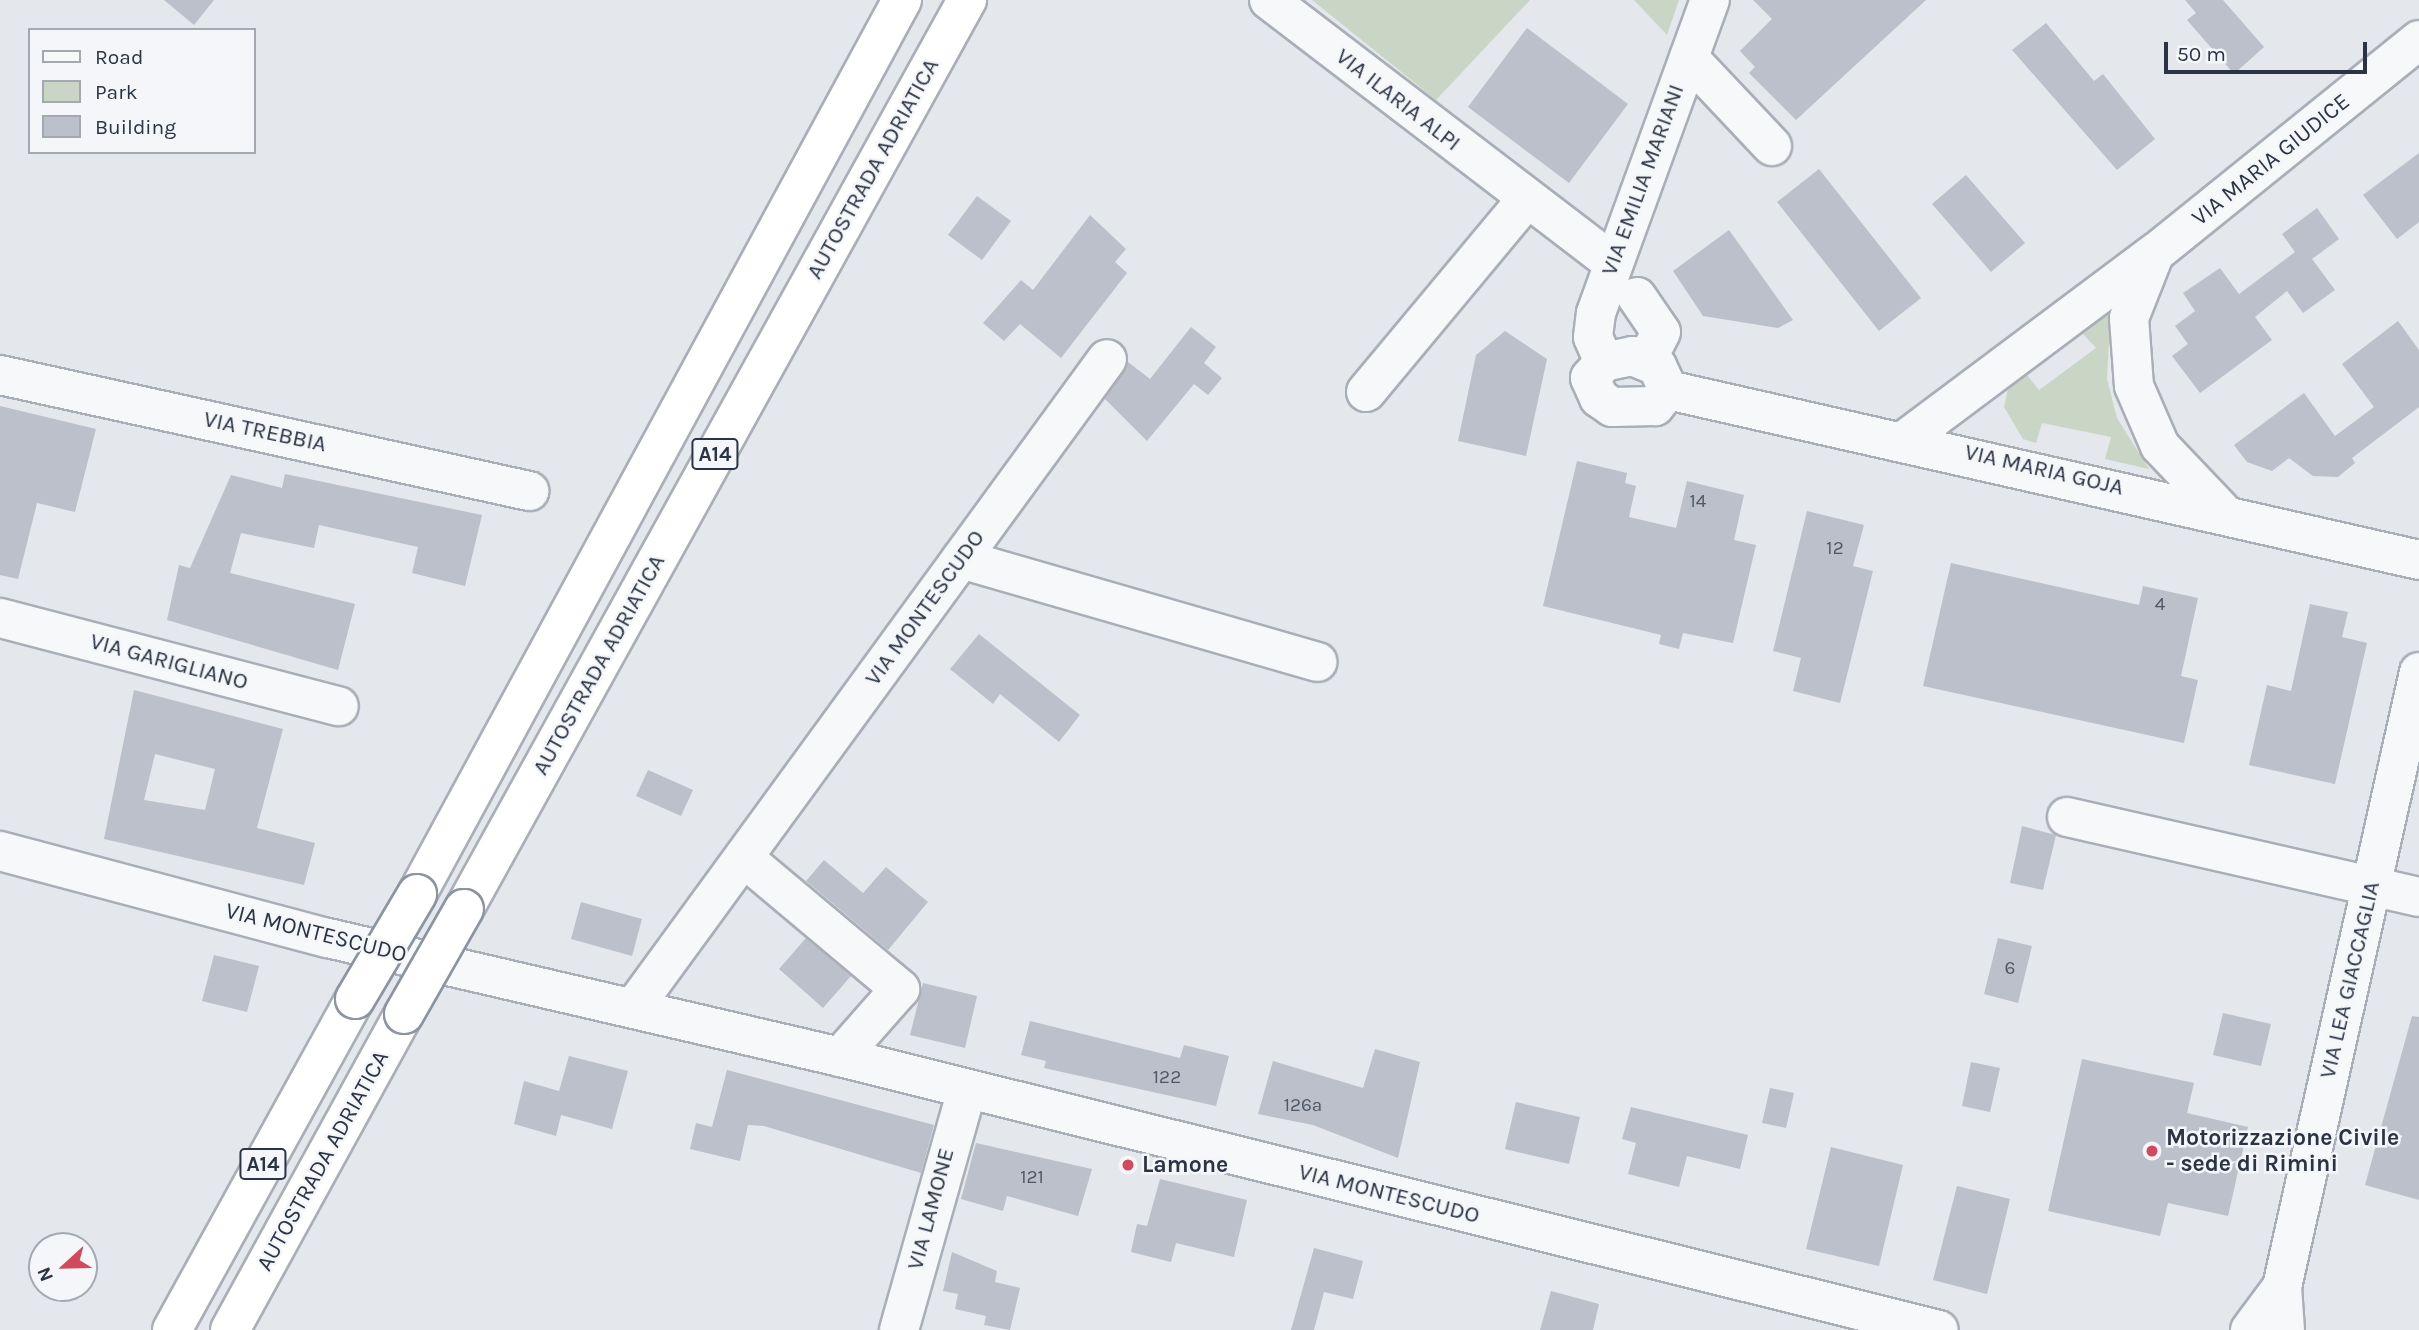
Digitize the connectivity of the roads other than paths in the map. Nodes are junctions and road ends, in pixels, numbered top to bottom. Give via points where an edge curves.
1 (902, 0) edge
2 (967, 0) edge
3 (1269, 0) edge
4 (1710, 0) edge
5 (2419, 40) edge
6 (1689, 58) junction
7 (1772, 146) dead end
8 (1526, 201) junction
9 (2155, 253) junction
10 (1612, 262) junction
11 (1637, 297) dead end
12 (1107, 359) dead end
13 (1647, 360) junction
14 (1604, 362) junction
15 (0, 375) edge
16 (1668, 390) junction
17 (1366, 392) dead end
18 (1906, 439) junction
19 (529, 491) dead end
20 (2222, 510) junction
21 (961, 559) junction
22 (2419, 560) edge
23 (0, 618) edge
24 (1317, 662) dead end
25 (2419, 672) edge
26 (339, 706) dead end
27 (2067, 817) dead end
28 (0, 851) edge
29 (744, 858) junction
30 (2371, 886) junction
31 (2419, 897) edge
32 (634, 1007) junction
33 (840, 1057) junction
34 (967, 1090) junction
35 (289, 1221) junction
36 (2260, 1329) edge
37 (172, 1330) edge
38 (230, 1330) edge
39 (250, 1330) edge
40 (899, 1330) edge
41 (1938, 1330) edge

1 - 37 highway, A14, bridge via 417,894
2 - 35 highway, AUTOSTRADA ADRIATICA / A14, bridge
3 - 8 street, VIA ILARIA ALPI
4 - 6 street, VIA EMILIA MARIANI
5 - 9 street, VIA MARIA GIUDICE
6 - 7 street
6 - 10 street, VIA EMILIA MARIANI
8 - 10 street, VIA ILARIA ALPI
8 - 17 street
9 - 18 street, VIA MARIA GIUDICE
9 - 20 street, VIA MARIA GIUDICE via 2129,318 2134,386 2160,446 2191,486
10 - 14 street, VIA EMILIA MARIANI via 1593,337
11 - 13 street via 1661,332
12 - 21 street, VIA MONTESCUDO
13 - 14 street
13 - 16 street via 1666,376
14 - 16 street via 1590,378 1599,398 1612,407 1655,406
15 - 19 street, VIA TREBBIA
16 - 18 street, VIA MARIA GOJA
18 - 20 street, VIA MARIA GOJA
20 - 22 street, VIA MARIA GOJA
21 - 24 street
21 - 29 street, VIA MONTESCUDO
23 - 26 street, VIA GARIGLIANO
25 - 30 street, VIA LEA GIACCAGLIA
27 - 30 street
28 - 32 street, VIA MONTESCUDO via 328,938
29 - 32 street, VIA MONTESCUDO
29 - 33 street via 900,989
30 - 31 street
30 - 36 street, VIA LEA GIACCAGLIA via 2282,1287
32 - 33 street, VIA MONTESCUDO
33 - 34 street, VIA MONTESCUDO
34 - 40 street, VIA LAMONE
34 - 41 street, VIA MONTESCUDO
35 - 38 highway, AUTOSTRADA ADRIATICA / A14
35 - 39 highway via 280,1273

